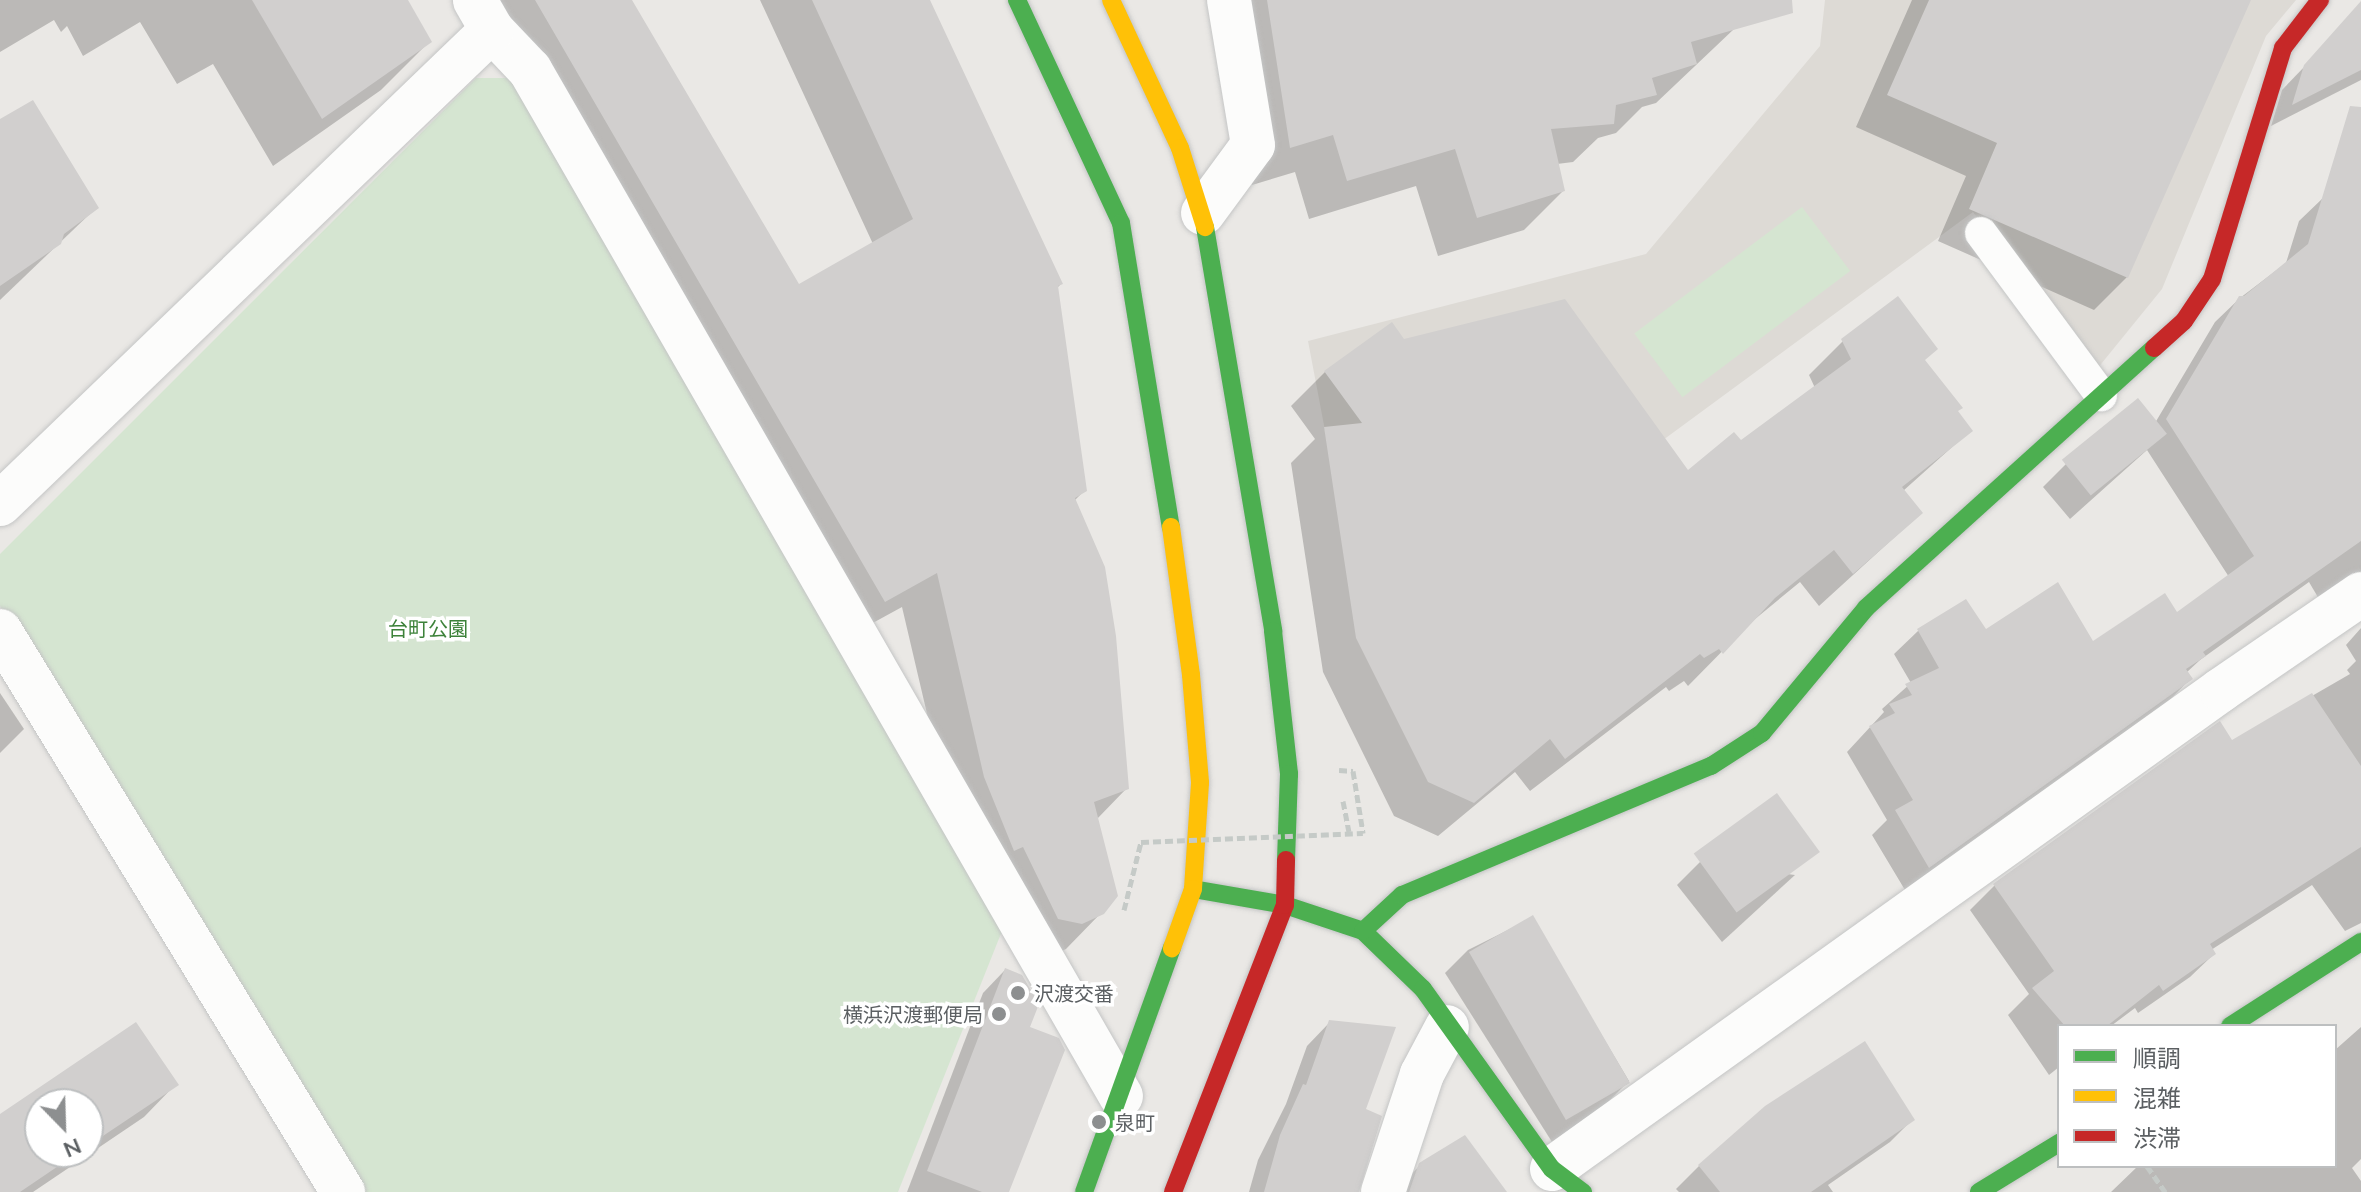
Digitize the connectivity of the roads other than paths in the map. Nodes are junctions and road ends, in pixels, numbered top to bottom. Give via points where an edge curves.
1 (1017, 0) edge
2 (1111, 0) edge
3 (1229, 0) edge
4 (2320, 0) edge
5 (484, 15) edge
6 (1203, 213) junction
7 (1981, 233) dead end
8 (2101, 395) junction
9 (0, 504) edge
10 (2361, 594) edge
11 (0, 631) edge
12 (1193, 889) junction
13 (1285, 905) junction
14 (1363, 931) junction
15 (2361, 942) edge
16 (2233, 1024) edge
17 (1447, 1027) junction
18 (1121, 1096) junction
19 (2057, 1144) edge
20 (1567, 1181) edge
21 (343, 1192) edge
22 (1084, 1192) edge
23 (1173, 1192) edge
24 (1383, 1192) edge
25 (1979, 1192) edge

1 - 12 street via 1121,223 1191,675 1200,783
2 - 6 street via 1180,148
3 - 6 street via 1253,145
4 - 8 street via 2283,48 2212,279 2184,321
5 - 9 street
5 - 18 street via 530,70
6 - 13 street via 1273,631 1289,774
7 - 8 lane
8 - 14 street via 1866,608 1762,733 1711,766 1402,895
10 - 20 street via 2221,690
11 - 21 street
12 - 13 street
12 - 18 street
13 - 14 street
13 - 23 street
14 - 17 street via 1423,989
15 - 16 street
17 - 20 street
17 - 24 street via 1422,1074
18 - 22 street
19 - 25 street

